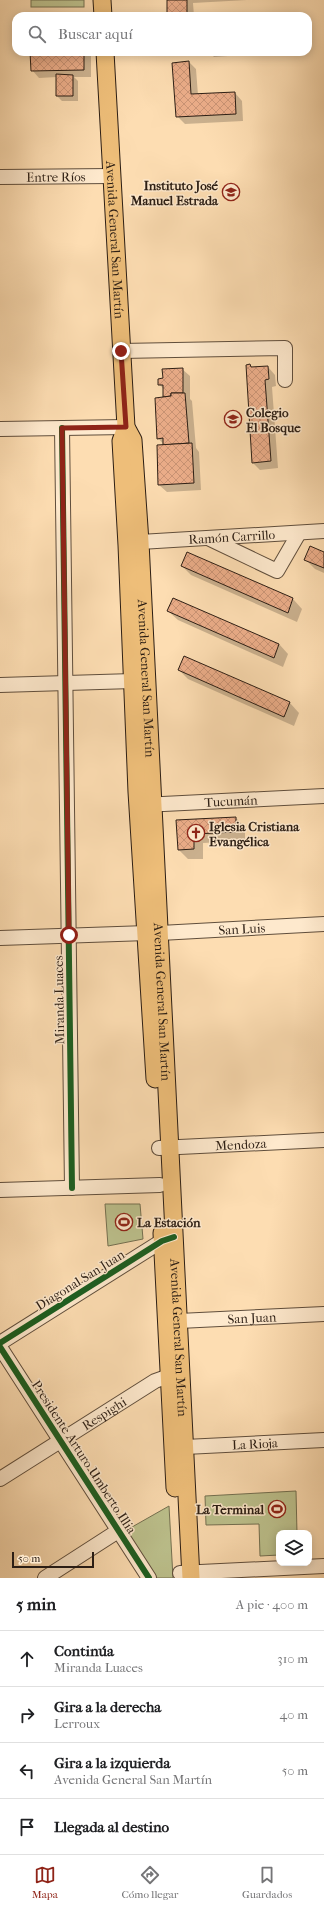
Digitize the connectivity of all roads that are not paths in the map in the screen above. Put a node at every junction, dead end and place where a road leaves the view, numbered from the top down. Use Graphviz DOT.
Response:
graph roads {
  1 [pos="102,0"];
  2 [pos="103,12"];
  3 [pos="105,56"];
  4 [pos="111,176"];
  5 [pos="0,177"];
  6 [pos="121,351"];
  7 [pos="285,380"];
  8 [pos="126,427"];
  9 [pos="62,428"];
  10 [pos="0,430"];
  11 [pos="324,531"];
  12 [pos="299,533"];
  13 [pos="208,538"];
  14 [pos="140,542"];
  15 [pos="133,681"];
  16 [pos="66,684"];
  17 [pos="0,685"];
  18 [pos="324,796"];
  19 [pos="146,805"];
  20 [pos="324,924"];
  21 [pos="153,933"];
  22 [pos="69,935"];
  23 [pos="0,938"];
  24 [pos="324,1140"];
  25 [pos="164,1148"];
  26 [pos="160,1185"];
  27 [pos="72,1188"];
  28 [pos="0,1190"];
  29 [pos="168,1239"];
  30 [pos="324,1314"];
  31 [pos="179,1322"];
  32 [pos="0,1344"];
  33 [pos="0,1347"];
  34 [pos="169,1376"];
  35 [pos="61,1440"];
  36 [pos="324,1440"];
  37 [pos="185,1447"];
  38 [pos="0,1479"];
  39 [pos="118,1531"];
  40 [pos="324,1566"];
  41 [pos="186,1575"];
  42 [pos="44,1578"];
  43 [pos="149,1578"];
  1 -- 2 [label="main road"];
  3 -- 4 [label="main road, Avenida General San Martín"];
  4 -- 5 [label="street, Entre Ríos"];
  4 -- 6 [label="main road, Avenida General San Martín"];
  6 -- 7 [label="street"];
  6 -- 8 [label="main road, Avenida General San Martín"];
  8 -- 9 [label="street"];
  8 -- 14 [label="main road, Avenida General San Martín"];
  8 -- 15 [label="main road, Avenida General San Martín"];
  9 -- 10 [label="street"];
  9 -- 16 [label="street, Miranda Luaces"];
  11 -- 12 [label="street, Ramón Carrillo"];
  12 -- 13 [label="street, Ramón Carrillo"];
  12 -- 13 [label="street"];
  13 -- 14 [label="street, Ramón Carrillo"];
  14 -- 19 [label="main road, Avenida General San Martín"];
  15 -- 16 [label="street"];
  15 -- 19 [label="main road, Avenida General San Martín"];
  16 -- 17 [label="street"];
  16 -- 22 [label="street, Miranda Luaces"];
  18 -- 19 [label="street, Tucumán"];
  19 -- 21 [label="main road, Avenida General San Martín"];
  20 -- 21 [label="street, San Luis"];
  21 -- 22 [label="street, San Luis"];
  21 -- 25 [label="main road, Avenida General San Martín"];
  22 -- 23 [label="street, San Luis"];
  22 -- 27 [label="street, Miranda Luaces"];
  24 -- 25 [label="street, Mendoza"];
  25 -- 26 [label="main road, Avenida General San Martín"];
  25 -- 29 [label="main road, Avenida General San Martín"];
  26 -- 27 [label="street"];
  26 -- 29 [label="main road, Avenida General San Martín"];
  27 -- 28 [label="street"];
  29 -- 31 [label="main road, Avenida General San Martín"];
  29 -- 32 [label="street, Diagonal San Juan"];
  29 -- 34 [label="main road, Avenida General San Martín"];
  30 -- 31 [label="street, San Juan"];
  31 -- 37 [label="main road, Avenida General San Martín"];
  33 -- 35 [label="street, Presidente Arturo Umberto Illia"];
  34 -- 35 [label="street, Respighi"];
  34 -- 41 [label="main road, Avenida General San Martín"];
  35 -- 38 [label="street, Respighi"];
  35 -- 39 [label="street, Presidente Arturo Umberto Illia"];
  36 -- 37 [label="street, La Rioja"];
  37 -- 41 [label="main road, Avenida General San Martín"];
  39 -- 42 [label="street"];
  39 -- 43 [label="street, Presidente Arturo Umberto Illia"];
  40 -- 41 [label="street"];
}
